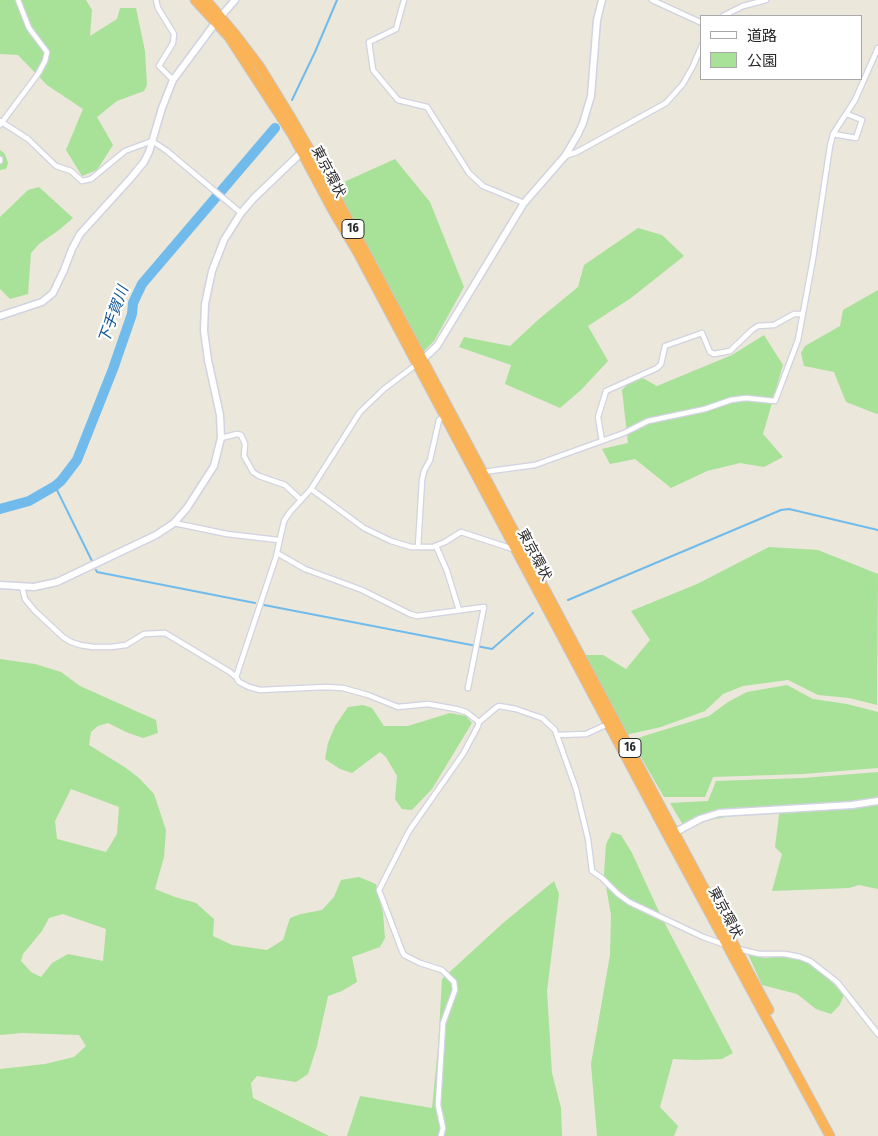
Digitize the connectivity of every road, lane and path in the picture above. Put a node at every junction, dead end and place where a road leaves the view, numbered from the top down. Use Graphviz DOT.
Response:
graph roads {
  1 [pos="18,0"];
  2 [pos="156,0"];
  3 [pos="196,0"];
  4 [pos="206,0"];
  5 [pos="235,0"];
  6 [pos="404,0"];
  7 [pos="602,0"];
  8 [pos="652,0"];
  9 [pos="766,0"];
  10 [pos="725,15"];
  11 [pos="218,20"];
  12 [pos="700,22"];
  13 [pos="878,48"];
  14 [pos="700,50"];
  15 [pos="173,80"];
  16 [pos="847,114"];
  17 [pos="1,123"];
  18 [pos="833,134"];
  19 [pos="152,141"];
  20 [pos="305,150"];
  21 [pos="565,156"];
  22 [pos="524,202"];
  23 [pos="241,213"];
  24 [pos="804,314"];
  25 [pos="0,316"];
  26 [pos="420,362"];
  27 [pos="444,416"];
  28 [pos="221,438"];
  29 [pos="602,441"];
  30 [pos="479,474"];
  31 [pos="311,489"];
  32 [pos="301,500"];
  33 [pos="174,523"];
  34 [pos="278,540"];
  35 [pos="436,546"];
  36 [pos="418,548"];
  37 [pos="516,550"];
  38 [pos="277,553"];
  39 [pos="0,585"];
  40 [pos="22,587"];
  41 [pos="459,610"];
  42 [pos="236,676"];
  43 [pos="468,688"];
  44 [pos="479,722"];
  45 [pos="608,724"];
  46 [pos="558,736"];
  47 [pos="878,800"];
  48 [pos="671,834"];
  49 [pos="727,946"];
  50 [pos="737,949"];
  51 [pos="878,1034"];
  52 [pos="441,1136"];
  53 [pos="830,1136"];
  54 [pos="837,1136"];
  1 -- 17 [label="street"];
  2 -- 15 [label="street"];
  3 -- 11 [label="highway, 東京環状 / 16"];
  4 -- 11 [label="highway, 東京環状 / 16"];
  5 -- 11 [label="street"];
  6 -- 22 [label="street"];
  7 -- 21 [label="street"];
  8 -- 12 [label="street"];
  9 -- 10 [label="street"];
  11 -- 15 [label="street"];
  11 -- 20 [label="highway, 東京環状 / 16"];
  13 -- 16 [label="street"];
  14 -- 21 [label="street"];
  15 -- 19 [label="street"];
  16 -- 18 [label="street"];
  16 -- 18 [label="street"];
  17 -- 19 [label="street"];
  18 -- 24 [label="street"];
  19 -- 23 [label="street"];
  19 -- 25 [label="street"];
  20 -- 23 [label="street"];
  20 -- 26 [label="highway, 東京環状 / 16"];
  21 -- 22 [label="street"];
  22 -- 26 [label="street"];
  23 -- 28 [label="street"];
  24 -- 29 [label="street"];
  24 -- 29 [label="street"];
  26 -- 27 [label="highway, 東京環状 / 16"];
  26 -- 30 [label="highway, 東京環状 / 16"];
  26 -- 31 [label="street"];
  27 -- 30 [label="highway, 東京環状 / 16"];
  27 -- 36 [label="street"];
  28 -- 32 [label="street"];
  28 -- 33 [label="street"];
  29 -- 30 [label="street"];
  30 -- 37 [label="highway, 東京環状 / 16"];
  30 -- 48 [label="highway, 東京環状 / 16"];
  31 -- 32 [label="street"];
  31 -- 36 [label="street"];
  32 -- 34 [label="street"];
  33 -- 34 [label="street"];
  33 -- 40 [label="street"];
  34 -- 38 [label="street"];
  35 -- 36 [label="street"];
  35 -- 37 [label="street"];
  35 -- 41 [label="street"];
  37 -- 45 [label="highway, 東京環状 / 16"];
  38 -- 41 [label="street"];
  38 -- 42 [label="street"];
  39 -- 40 [label="street"];
  40 -- 42 [label="street"];
  41 -- 43 [label="street"];
  42 -- 44 [label="street"];
  44 -- 46 [label="street"];
  44 -- 52 [label="street"];
  45 -- 46 [label="street"];
  45 -- 48 [label="highway, 東京環状 / 16"];
  46 -- 49 [label="street"];
  47 -- 48 [label="street"];
  48 -- 49 [label="highway, 東京環状 / 16"];
  48 -- 50 [label="highway, 東京環状 / 16"];
  49 -- 50 [label="highway"];
  49 -- 53 [label="highway, 東京環状 / 16"];
  50 -- 51 [label="street"];
  50 -- 54 [label="highway, 東京環状 / 16"];
}
